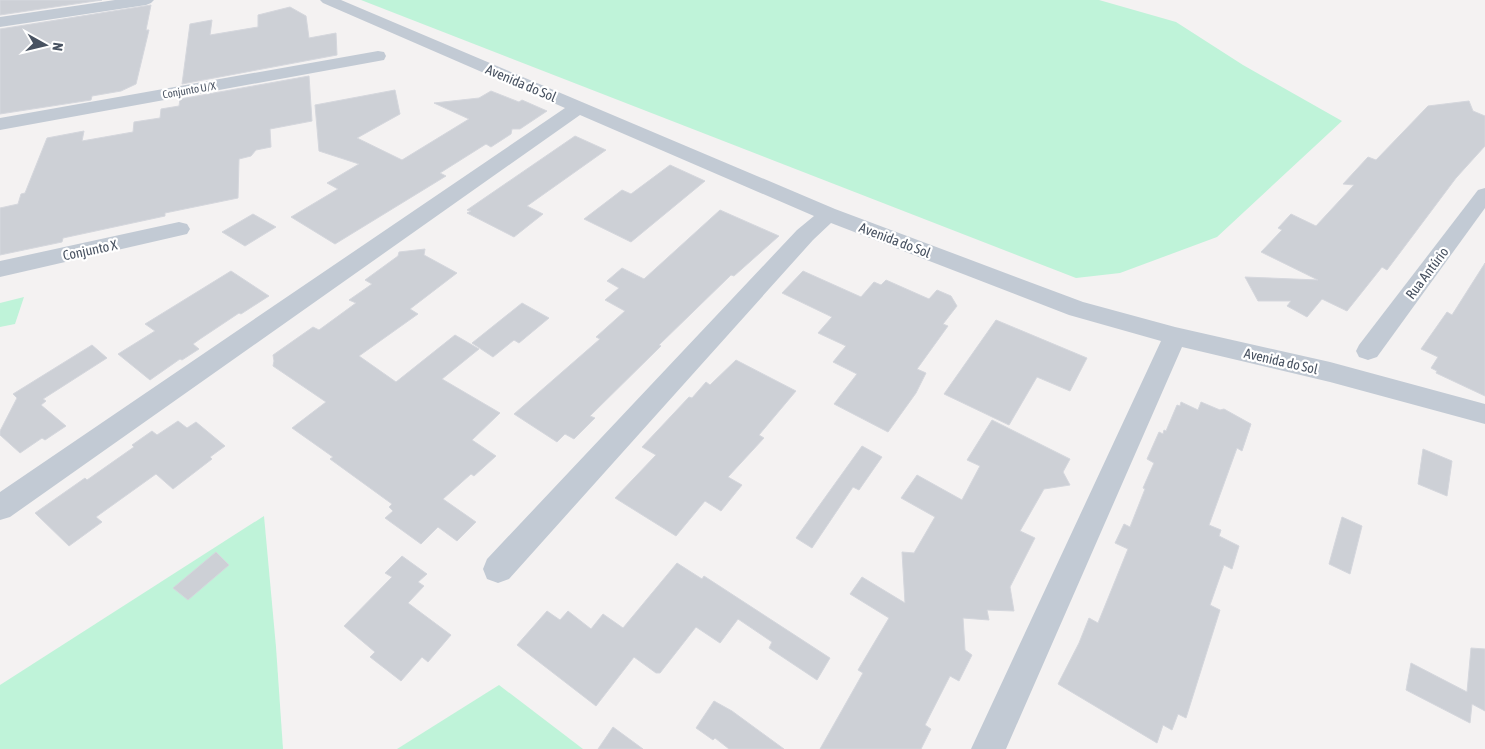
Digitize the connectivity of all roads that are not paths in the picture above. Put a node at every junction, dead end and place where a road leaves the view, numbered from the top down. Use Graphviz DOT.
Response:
graph roads {
  1 [pos="146,0"];
  2 [pos="328,0"];
  3 [pos="0,22"];
  4 [pos="378,56"];
  5 [pos="578,108"];
  6 [pos="0,124"];
  7 [pos="1485,194"];
  8 [pos="828,214"];
  9 [pos="179,229"];
  10 [pos="0,269"];
  11 [pos="1175,336"];
  12 [pos="1368,351"];
  13 [pos="1485,414"];
  14 [pos="0,508"];
  15 [pos="498,569"];
  16 [pos="988,749"];
  1 -- 3 [label="street"];
  2 -- 5 [label="street, Avenida do Sol"];
  4 -- 6 [label="street, Conjunto U/X"];
  5 -- 8 [label="street, Avenida do Sol"];
  5 -- 14 [label="street"];
  7 -- 12 [label="street, Rua Antúrio"];
  8 -- 11 [label="street, Avenida do Sol"];
  8 -- 15 [label="street"];
  9 -- 10 [label="street, Conjunto X"];
  11 -- 13 [label="street, Avenida do Sol"];
  11 -- 16 [label="street"];
}
